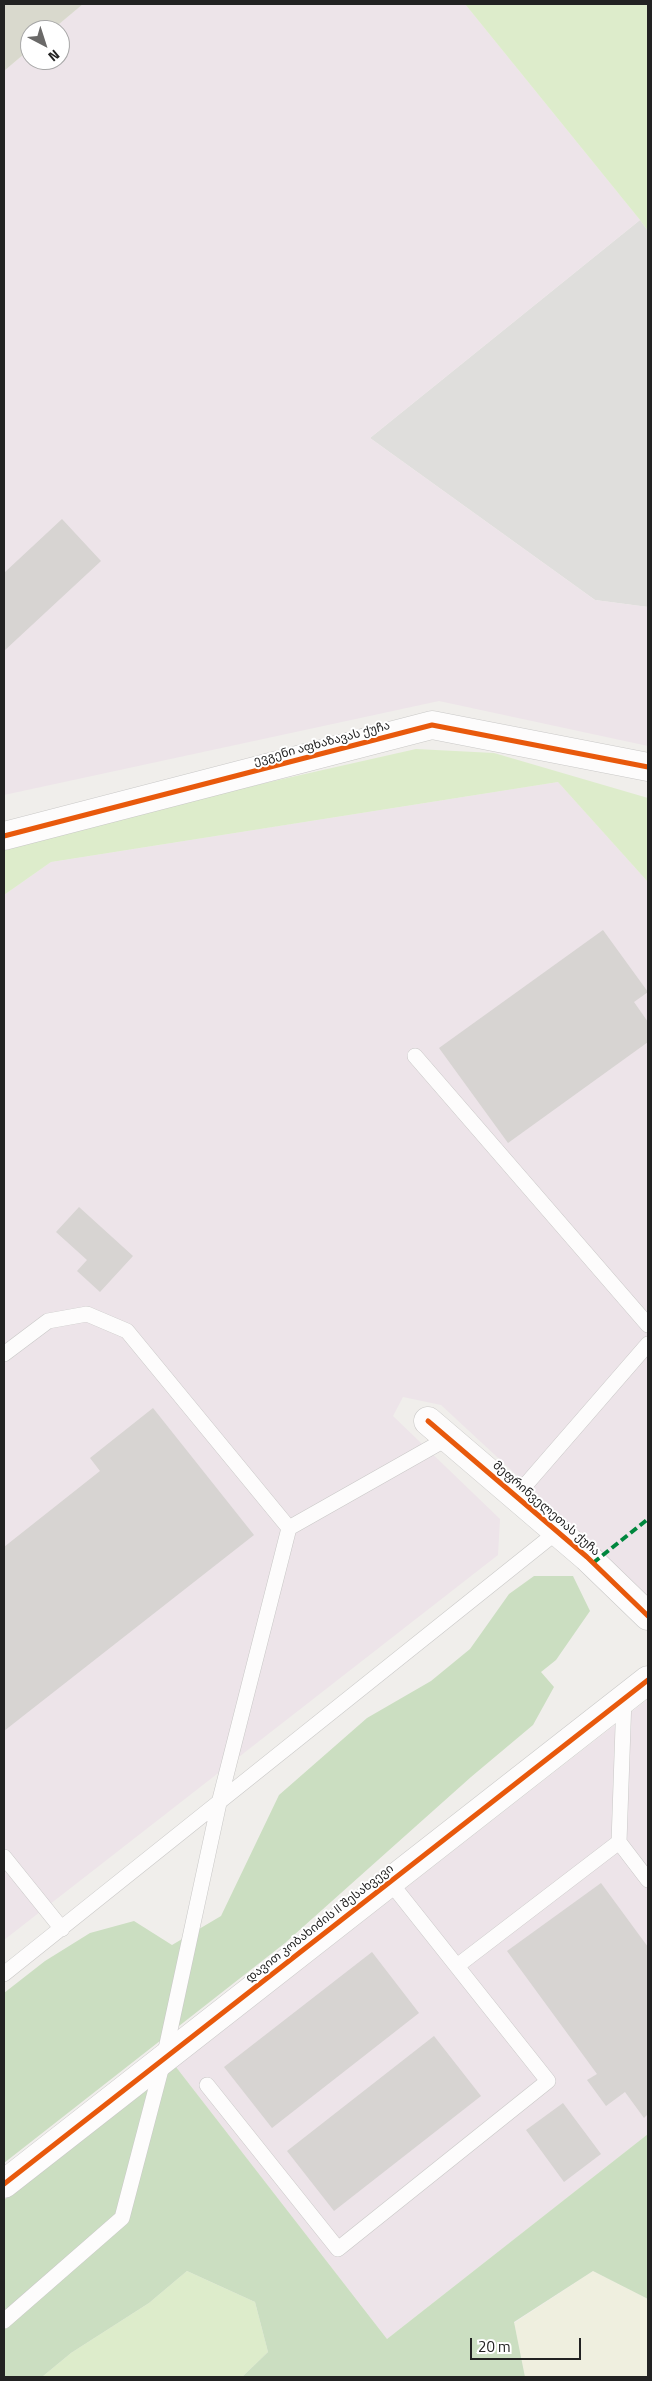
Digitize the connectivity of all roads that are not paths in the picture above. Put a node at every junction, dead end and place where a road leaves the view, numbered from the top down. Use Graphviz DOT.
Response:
graph roads {
  1 [pos="648,767"];
  2 [pos="4,836"];
  3 [pos="415,1056"];
  4 [pos="648,1325"];
  5 [pos="648,1344"];
  6 [pos="4,1354"];
  7 [pos="438,1430"];
  8 [pos="516,1496"];
  9 [pos="290,1528"];
  10 [pos="558,1532"];
  11 [pos="648,1616"];
  12 [pos="648,1680"];
  13 [pos="624,1698"];
  14 [pos="219,1803"];
  15 [pos="619,1842"];
  16 [pos="4,1857"];
  17 [pos="648,1880"];
  18 [pos="390,1882"];
  19 [pos="62,1929"];
  20 [pos="457,1966"];
  21 [pos="4,1974"];
  22 [pos="164,2058"];
  23 [pos="207,2085"];
  24 [pos="4,2184"];
  25 [pos="4,2321"];
  1 -- 2 [label="street, ევგენი აფხაზავას ქუჩა"];
  3 -- 4 [label="lane"];
  5 -- 8 [label="lane"];
  6 -- 9 [label="lane"];
  7 -- 8 [label="street, მეფრინველეთას ქუჩა"];
  7 -- 9 [label="lane"];
  8 -- 10 [label="street, მეფრინველეთას ქუჩა"];
  9 -- 14 [label="lane"];
  10 -- 11 [label="street, მეფრინველეთას ქუჩა"];
  10 -- 14 [label="lane"];
  12 -- 13 [label="street, დავით კობახიძის II შესახვევი"];
  13 -- 15 [label="lane"];
  13 -- 18 [label="street, დავით კობახიძის II შესახვევი"];
  14 -- 19 [label="lane"];
  14 -- 22 [label="lane"];
  15 -- 17 [label="lane"];
  15 -- 20 [label="lane"];
  16 -- 19 [label="lane"];
  18 -- 20 [label="lane"];
  18 -- 22 [label="street, დავით კობახიძის II შესახვევი"];
  19 -- 21 [label="lane"];
  20 -- 23 [label="lane"];
  22 -- 24 [label="street, დავით კობახიძის II შესახვევი"];
  22 -- 25 [label="lane"];
}
